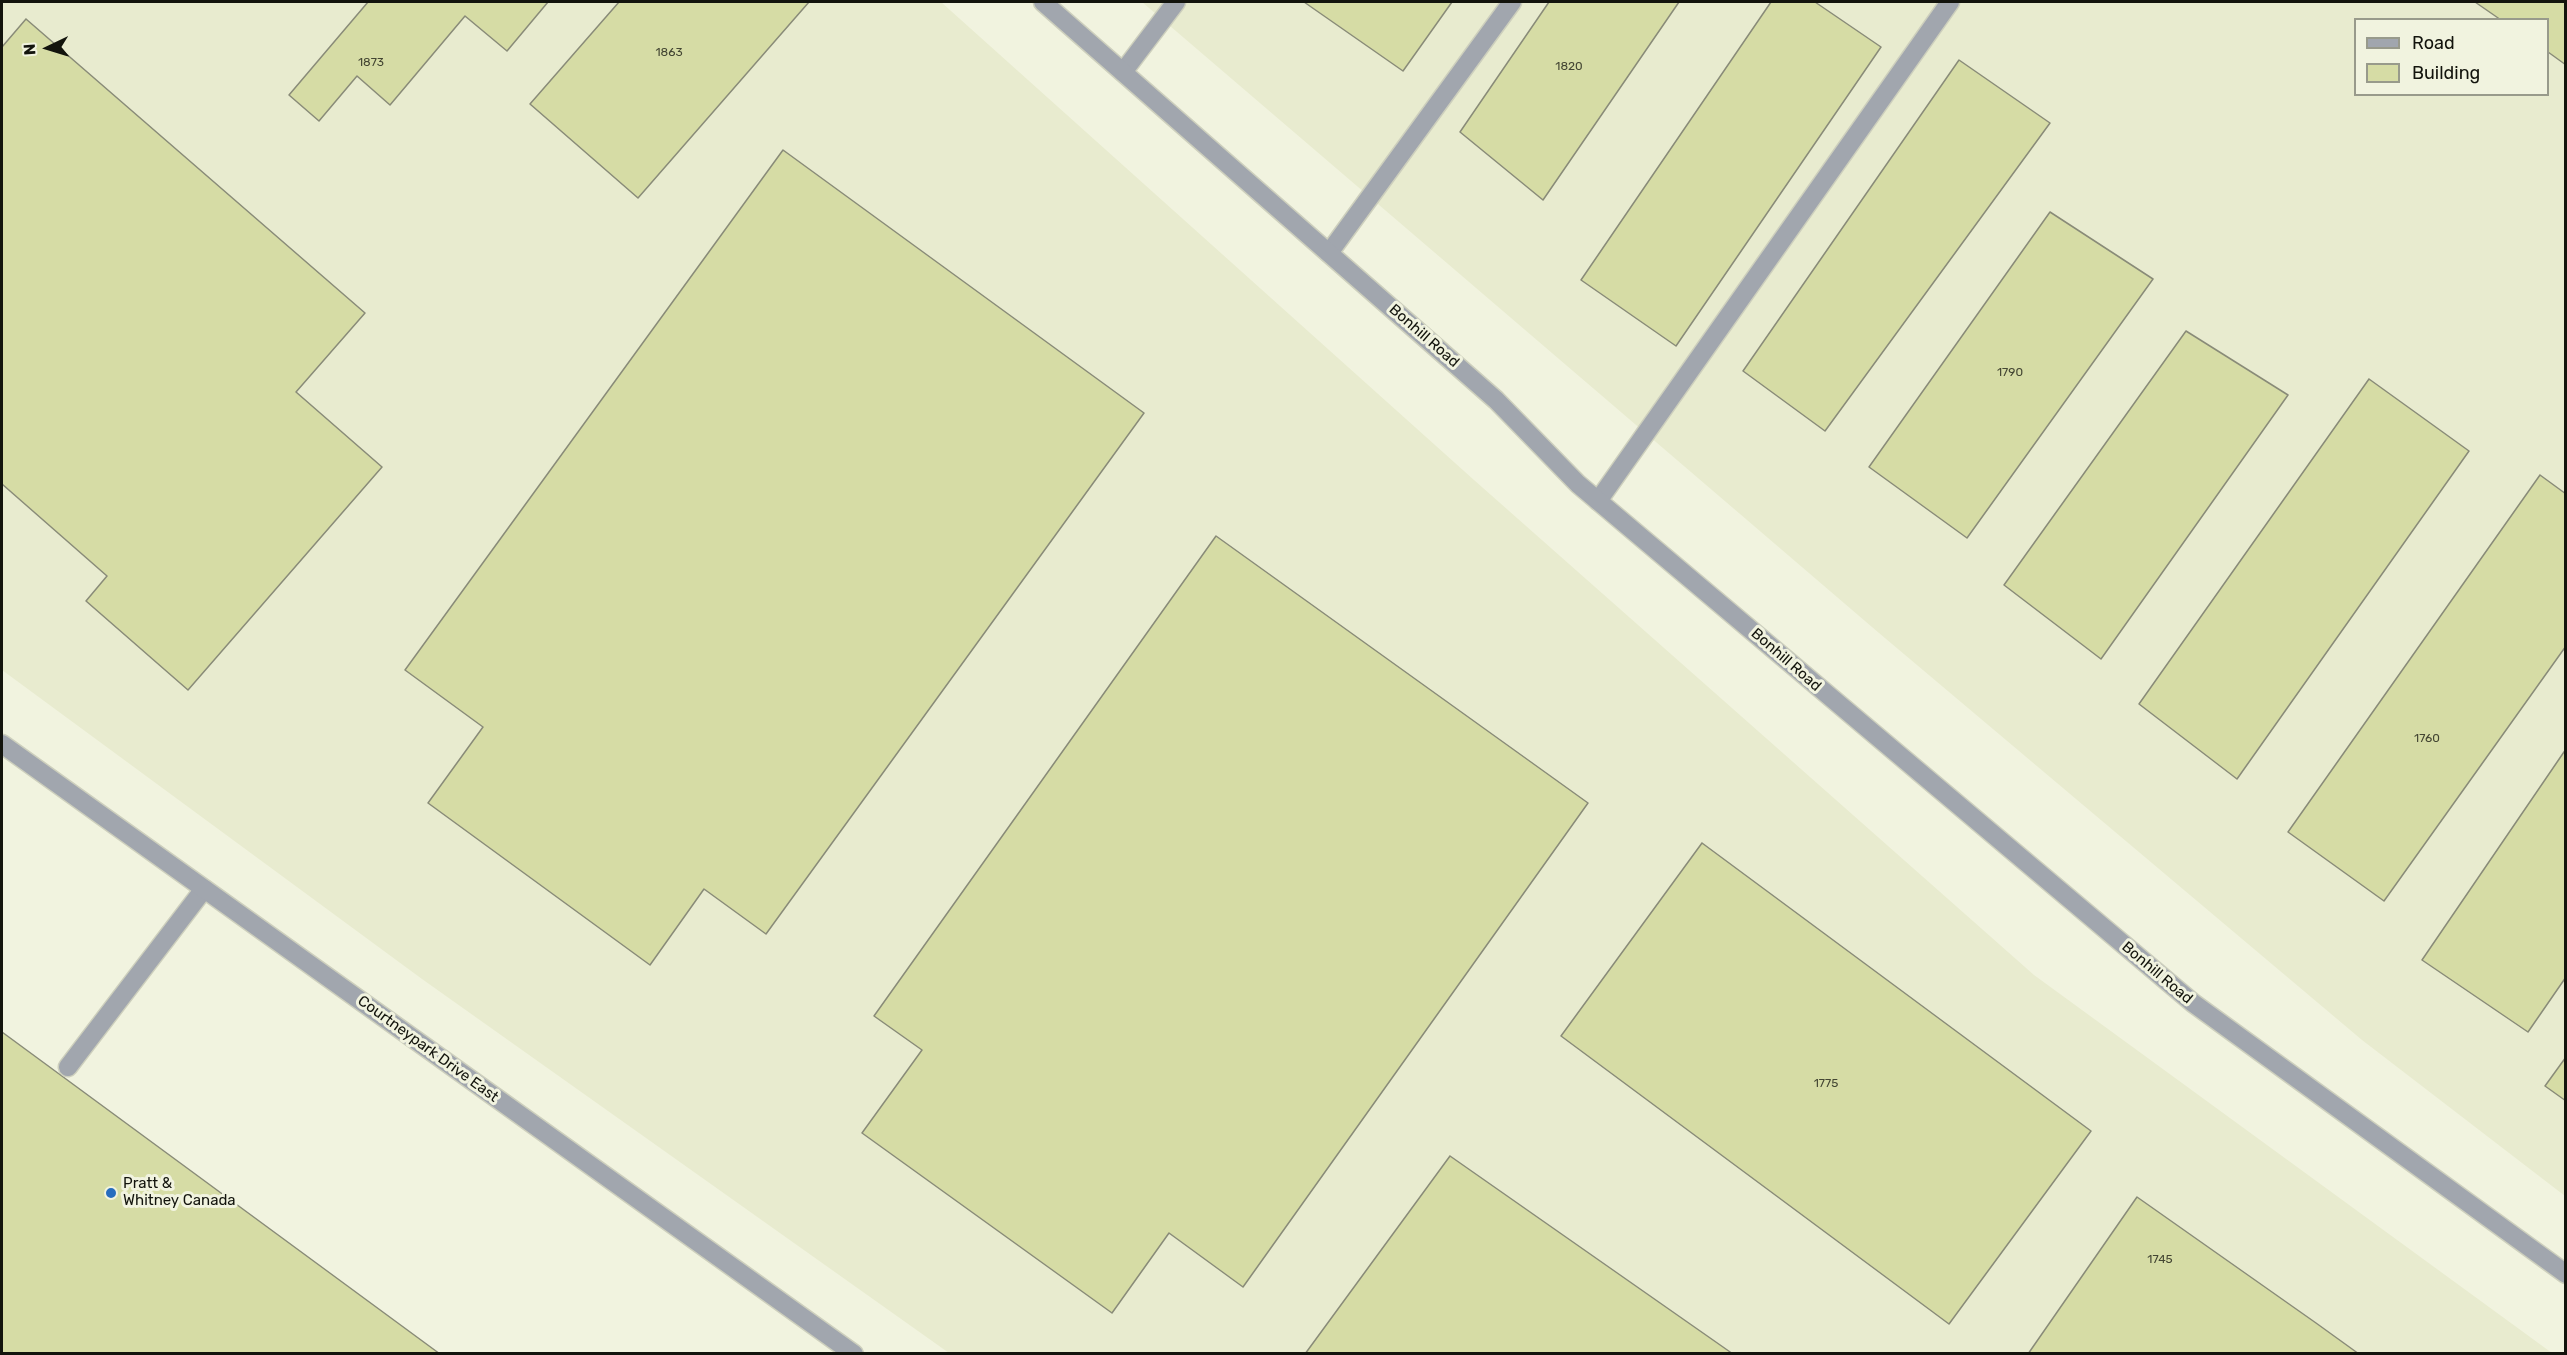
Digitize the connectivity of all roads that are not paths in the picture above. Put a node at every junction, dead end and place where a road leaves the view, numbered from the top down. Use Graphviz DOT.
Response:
graph roads {
  1 [pos="1043,2"];
  2 [pos="1176,2"];
  3 [pos="1512,2"];
  4 [pos="1950,2"];
  5 [pos="1123,72"];
  6 [pos="1329,253"];
  7 [pos="1598,501"];
  8 [pos="2,744"];
  9 [pos="204,889"];
  10 [pos="68,1067"];
  11 [pos="2565,1274"];
  12 [pos="854,1353"];
  1 -- 5 [label="street, Bonhill Road"];
  2 -- 5 [label="street"];
  3 -- 6 [label="street"];
  4 -- 7 [label="street"];
  5 -- 6 [label="street, Bonhill Road"];
  6 -- 7 [label="street, Bonhill Road"];
  7 -- 11 [label="street, Bonhill Road"];
  8 -- 9 [label="street, Courtneypark Drive East"];
  9 -- 10 [label="street"];
  9 -- 12 [label="street, Courtneypark Drive East"];
}
